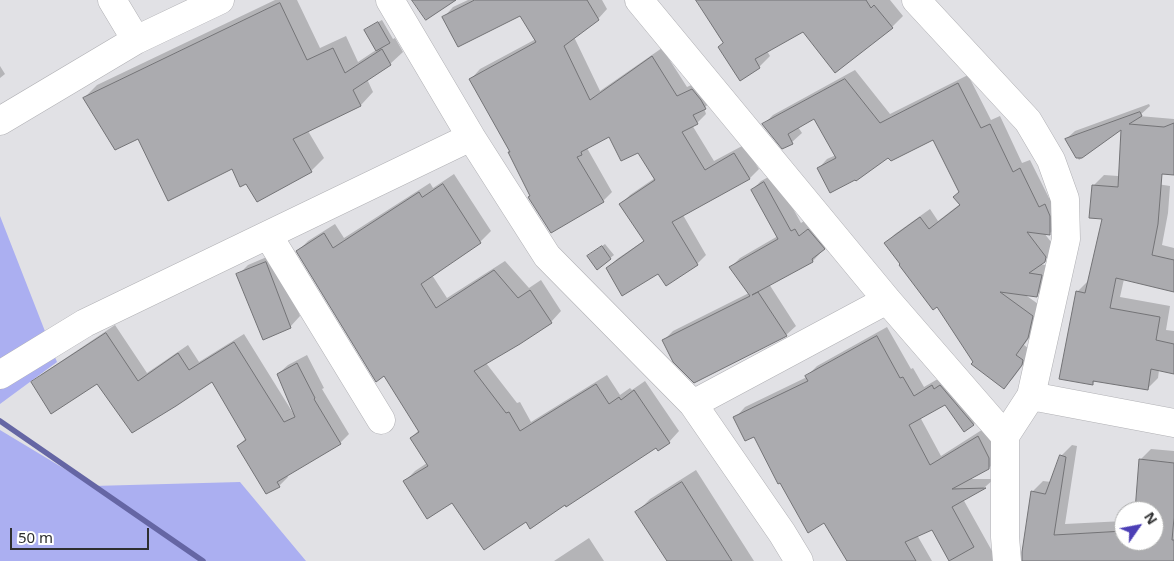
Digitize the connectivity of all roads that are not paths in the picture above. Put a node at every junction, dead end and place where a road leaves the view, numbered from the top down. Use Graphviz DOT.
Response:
graph roads {
  1 [pos="112,0"];
  2 [pos="220,0"];
  3 [pos="390,0"];
  4 [pos="639,0"];
  5 [pos="916,0"];
  6 [pos="136,40"];
  7 [pos="0,121"];
  8 [pos="471,137"];
  9 [pos="268,235"];
  10 [pos="887,300"];
  11 [pos="0,375"];
  12 [pos="1031,396"];
  13 [pos="693,404"];
  14 [pos="381,420"];
  15 [pos="1174,423"];
  16 [pos="1005,436"];
  17 [pos="799,561"];
  18 [pos="1007,561"];
  1 -- 6 [label="street"];
  2 -- 6 [label="street"];
  3 -- 8 [label="street"];
  4 -- 10 [label="street"];
  5 -- 12 [label="street"];
  6 -- 7 [label="street"];
  8 -- 9 [label="street"];
  8 -- 13 [label="street"];
  9 -- 11 [label="street"];
  9 -- 14 [label="street"];
  10 -- 13 [label="street"];
  10 -- 16 [label="street"];
  12 -- 15 [label="street"];
  12 -- 16 [label="street"];
  13 -- 17 [label="street"];
  16 -- 18 [label="street"];
}
